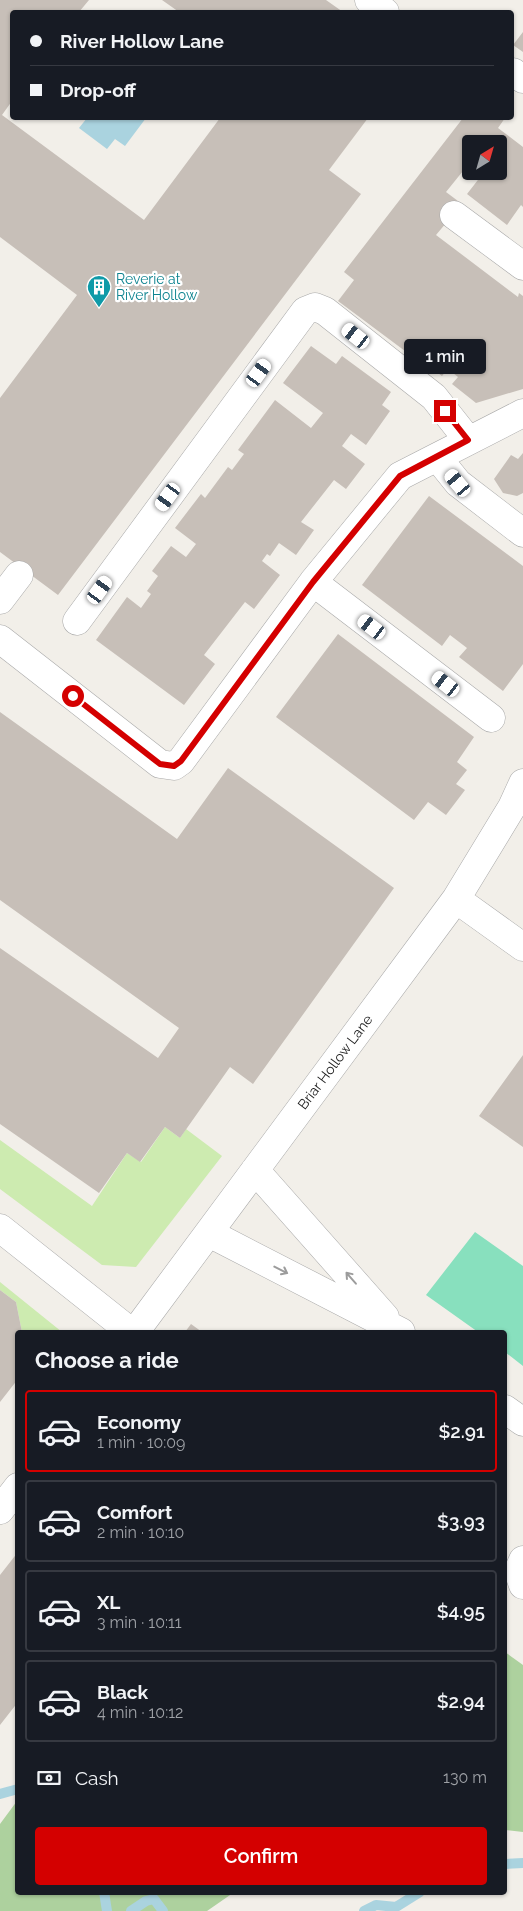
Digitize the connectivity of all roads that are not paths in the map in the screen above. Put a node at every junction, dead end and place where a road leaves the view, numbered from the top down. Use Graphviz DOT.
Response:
graph roads {
  1 [pos="369,0"];
  2 [pos="382,10"];
  3 [pos="454,215"];
  4 [pos="523,266"];
  5 [pos="523,413"];
  6 [pos="468,440"];
  7 [pos="437,457"];
  8 [pos="523,533"];
  9 [pos="19,575"];
  10 [pos="313,582"];
  11 [pos="0,600"];
  12 [pos="77,621"];
  13 [pos="0,639"];
  14 [pos="491,718"];
  15 [pos="523,783"];
  16 [pos="456,899"];
  17 [pos="523,947"];
  18 [pos="256,1170"];
  19 [pos="0,1228"];
  20 [pos="209,1234"];
  21 [pos="128,1330"];
  22 [pos="137,1330"];
  23 [pos="398,1330"];
  24 [pos="507,1410"];
  25 [pos="523,1422"];
  26 [pos="15,1491"];
  27 [pos="0,1510"];
  28 [pos="523,1560"];
  29 [pos="523,1585"];
  1 -- 2 [label="street"];
  3 -- 4 [label="street"];
  5 -- 6 [label="street"];
  6 -- 7 [label="street"];
  6 -- 12 [label="street"];
  7 -- 8 [label="street"];
  7 -- 10 [label="street"];
  9 -- 11 [label="street"];
  10 -- 13 [label="street"];
  10 -- 14 [label="street"];
  15 -- 16 [label="street, Briar Hollow Lane"];
  16 -- 17 [label="street"];
  16 -- 18 [label="street, Briar Hollow Lane"];
  18 -- 20 [label="street, Briar Hollow Lane"];
  23 -- 18 [label="street, one-way"];
  19 -- 21 [label="street"];
  20 -- 22 [label="street, Briar Hollow Lane"];
  20 -- 23 [label="street, one-way"];
  24 -- 25 [label="street"];
  26 -- 27 [label="street"];
  28 -- 29 [label="street"];
}
